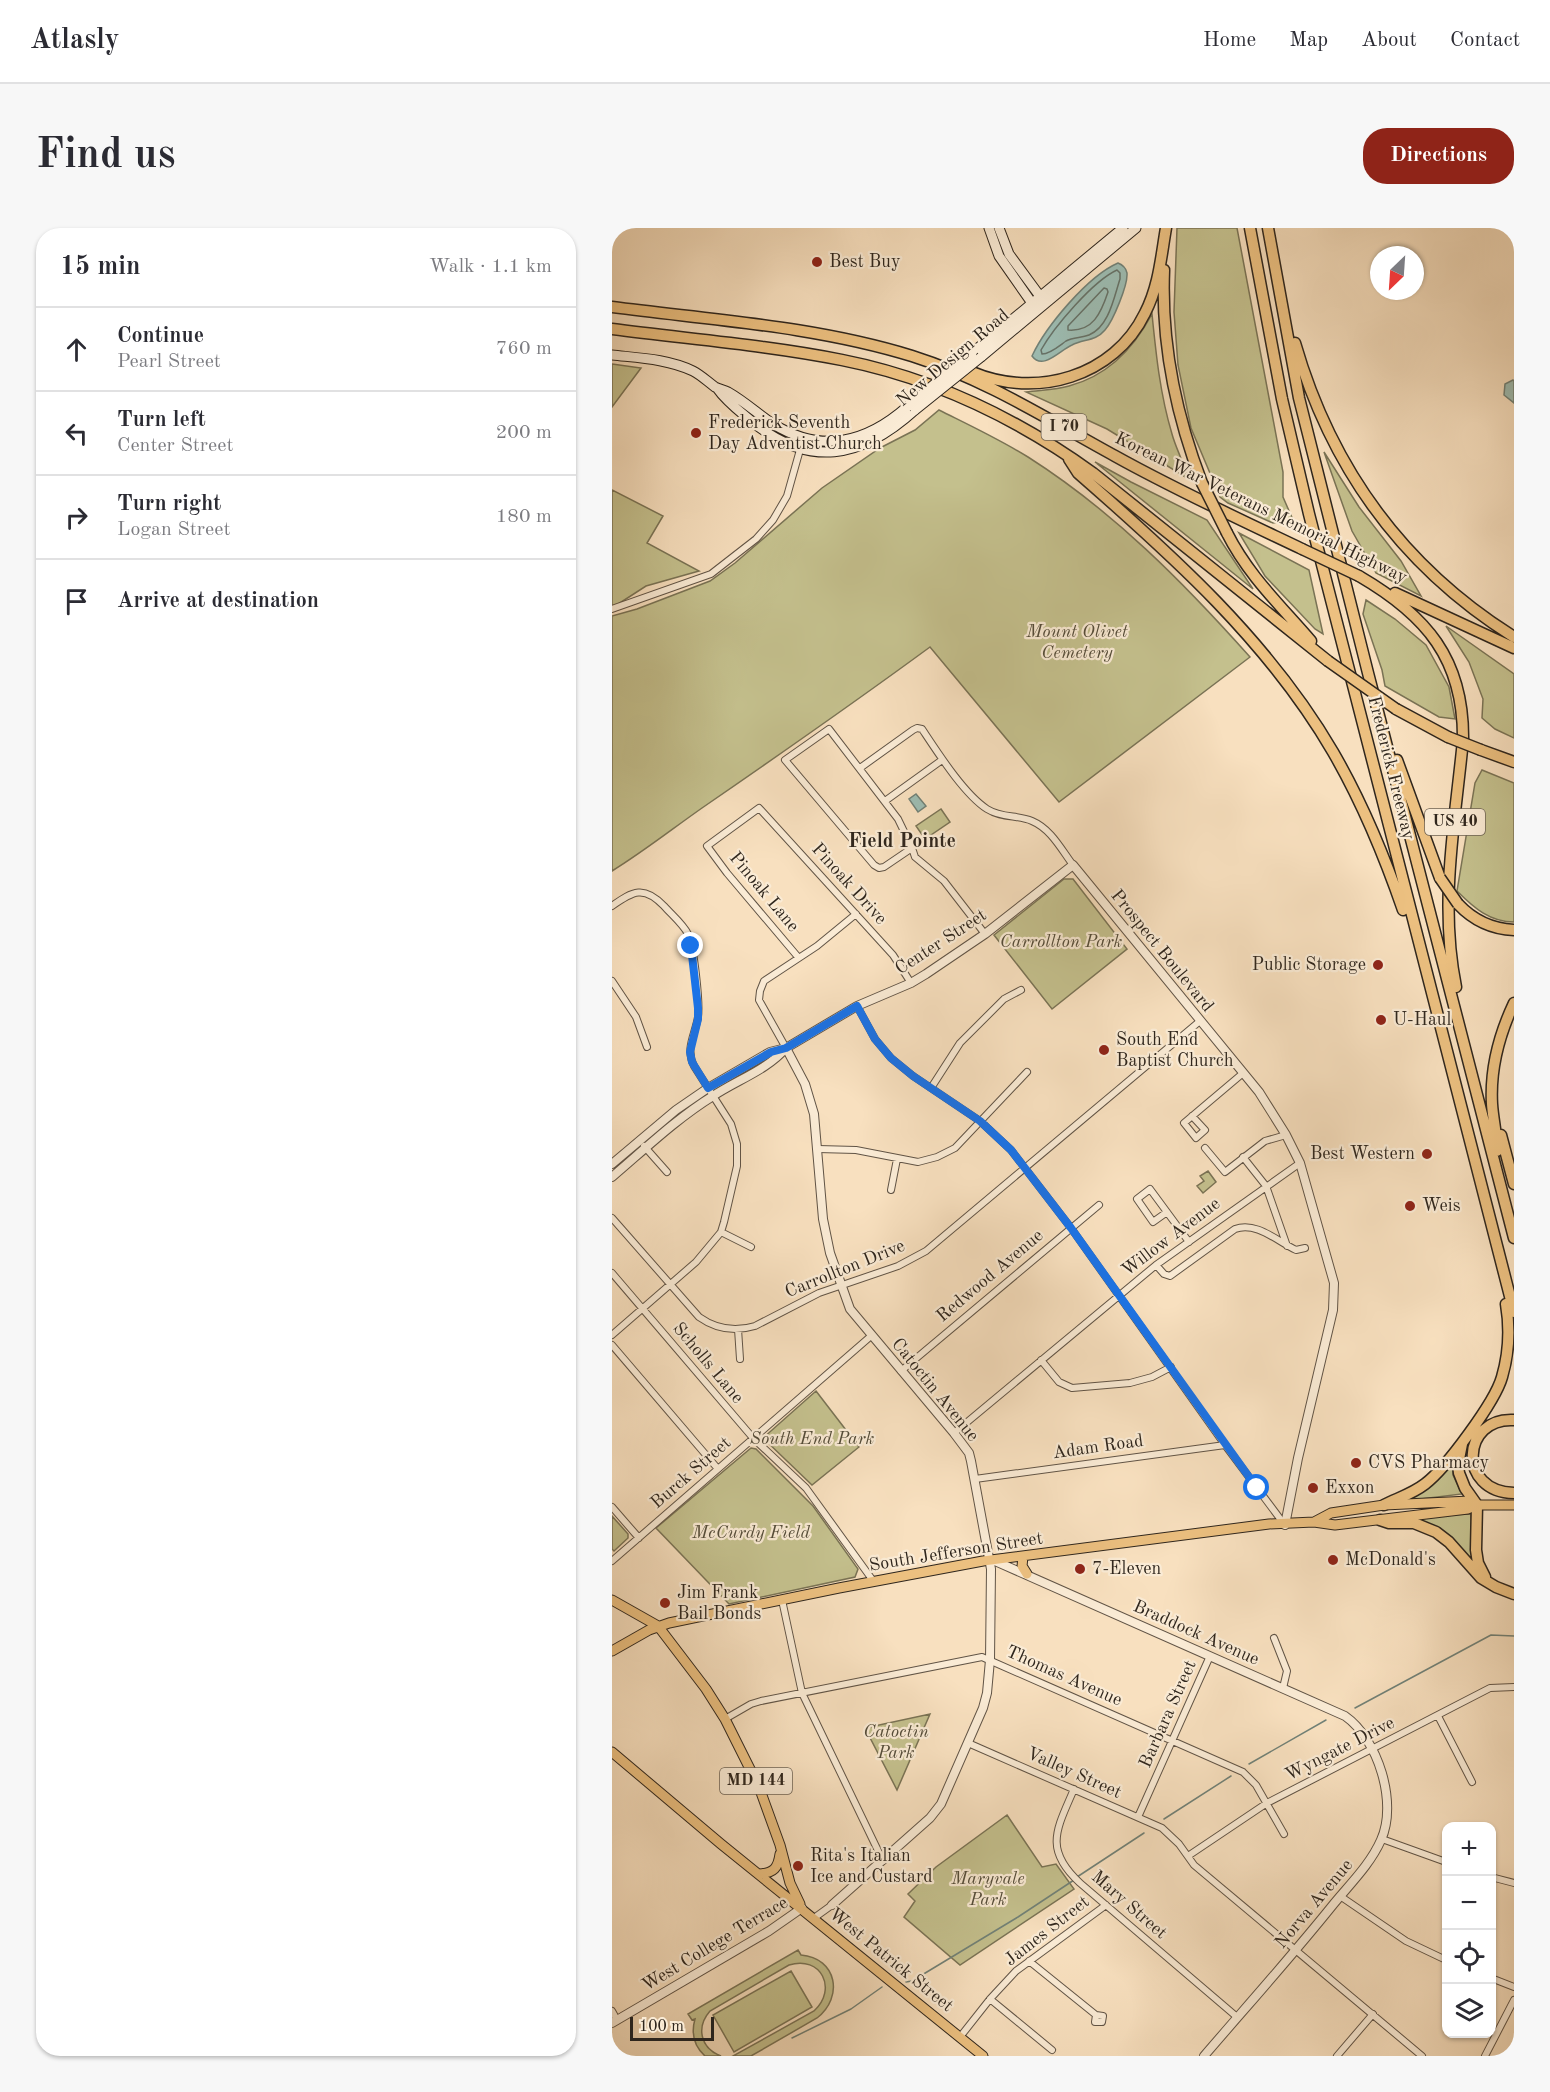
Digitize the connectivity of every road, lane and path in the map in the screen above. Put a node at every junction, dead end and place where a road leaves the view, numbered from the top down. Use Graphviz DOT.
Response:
graph roads {
  1 [pos="989,228"];
  2 [pos="999,228"];
  3 [pos="1123,228"];
  4 [pos="1136,228"];
  5 [pos="1166,228"];
  6 [pos="1250,228"];
  7 [pos="1268,228"];
  8 [pos="1276,277"];
  9 [pos="1039,303"];
  10 [pos="612,307"];
  11 [pos="612,329"];
  12 [pos="815,333"];
  13 [pos="612,355"];
  14 [pos="716,387"];
  15 [pos="911,409"];
  16 [pos="803,439"];
  17 [pos="800,449"];
  18 [pos="1063,452"];
  19 [pos="1359,576"];
  20 [pos="612,609"];
  21 [pos="1514,637"];
  22 [pos="1514,648"];
  23 [pos="1328,661"];
  24 [pos="1368,673"];
  25 [pos="942,760"];
  26 [pos="1512,762"];
  27 [pos="860,768"];
  28 [pos="885,801"];
  29 [pos="707,846"];
  30 [pos="912,848"];
  31 [pos="1073,865"];
  32 [pos="612,906"];
  33 [pos="856,914"];
  34 [pos="1514,930"];
  35 [pos="985,934"];
  36 [pos="798,957"];
  37 [pos="1425,972"];
  38 [pos="612,981"];
  39 [pos="911,983"];
  40 [pos="1021,990"];
  41 [pos="1514,1003"];
  42 [pos="857,1006"];
  43 [pos="1200,1021"];
  44 [pos="1506,1021"];
  45 [pos="647,1047"];
  46 [pos="786,1048"];
  47 [pos="1027,1072"];
  48 [pos="1242,1074"];
  49 [pos="708,1088"];
  50 [pos="931,1088"];
  51 [pos="713,1096"];
  52 [pos="1481,1107"];
  53 [pos="1192,1116"];
  54 [pos="980,1121"];
  55 [pos="1287,1135"];
  56 [pos="639,1141"];
  57 [pos="646,1148"];
  58 [pos="1204,1148"];
  59 [pos="818,1149"];
  60 [pos="1243,1157"];
  61 [pos="897,1159"];
  62 [pos="1300,1163"];
  63 [pos="612,1164"];
  64 [pos="1496,1166"];
  65 [pos="1026,1168"];
  66 [pos="667,1172"];
  67 [pos="612,1177"];
  68 [pos="1514,1184"];
  69 [pos="1266,1186"];
  70 [pos="891,1190"];
  71 [pos="1099,1205"];
  72 [pos="1167,1212"];
  73 [pos="612,1218"];
  74 [pos="1071,1228"];
  75 [pos="721,1232"];
  76 [pos="1514,1238"];
  77 [pos="1189,1242"];
  78 [pos="1287,1246"];
  79 [pos="752,1247"];
  80 [pos="1305,1248"];
  81 [pos="1500,1262"];
  82 [pos="1156,1265"];
  83 [pos="612,1273"];
  84 [pos="670,1285"];
  85 [pos="841,1287"];
  86 [pos="1120,1294"];
  87 [pos="643,1308"];
  88 [pos="1514,1312"];
  89 [pos="738,1329"];
  90 [pos="612,1335"];
  91 [pos="871,1336"];
  92 [pos="612,1345"];
  93 [pos="740,1359"];
  94 [pos="1041,1360"];
  95 [pos="1171,1367"];
  96 [pos="901,1371"];
  97 [pos="1514,1420"];
  98 [pos="954,1433"];
  99 [pos="753,1438"];
  100 [pos="1463,1441"];
  101 [pos="1225,1445"];
  102 [pos="718,1468"];
  103 [pos="975,1479"];
  104 [pos="1514,1493"];
  105 [pos="1384,1505"];
  106 [pos="1477,1505"];
  107 [pos="1514,1505"];
  108 [pos="612,1507"];
  109 [pos="1380,1520"];
  110 [pos="1314,1522"];
  111 [pos="1285,1525"];
  112 [pos="639,1538"];
  113 [pos="1023,1557"];
  114 [pos="612,1561"];
  115 [pos="992,1561"];
  116 [pos="1027,1574"];
  117 [pos="873,1582"];
  118 [pos="1488,1582"];
  119 [pos="1514,1594"];
  120 [pos="612,1600"];
  121 [pos="782,1600"];
  122 [pos="658,1626"];
  123 [pos="1274,1638"];
  124 [pos="612,1651"];
  125 [pos="1210,1656"];
  126 [pos="990,1660"];
  127 [pos="1514,1687"];
  128 [pos="1283,1688"];
  129 [pos="802,1693"];
  130 [pos="1438,1716"];
  131 [pos="725,1719"];
  132 [pos="1172,1741"];
  133 [pos="968,1743"];
  134 [pos="1371,1749"];
  135 [pos="612,1752"];
  136 [pos="1472,1782"];
  137 [pos="1074,1789"];
  138 [pos="1267,1803"];
  139 [pos="1138,1817"];
  140 [pos="1284,1834"];
  141 [pos="1382,1839"];
  142 [pos="781,1849"];
  143 [pos="1188,1856"];
  144 [pos="883,1861"];
  145 [pos="1442,1861"];
  146 [pos="759,1874"];
  147 [pos="1496,1878"];
  148 [pos="1514,1883"];
  149 [pos="1340,1896"];
  150 [pos="832,1905"];
  151 [pos="1106,1905"];
  152 [pos="802,1908"];
  153 [pos="814,1918"];
  154 [pos="1296,1951"];
  155 [pos="1442,1958"];
  156 [pos="1029,1961"];
  157 [pos="1496,1980"];
  158 [pos="1514,1988"];
  159 [pos="990,1999"];
  160 [pos="1514,2000"];
  161 [pos="612,2011"];
  162 [pos="1373,2014"];
  163 [pos="1096,2015"];
  164 [pos="1237,2017"];
  165 [pos="615,2021"];
  166 [pos="960,2037"];
  167 [pos="1052,2050"];
  168 [pos="983,2056"];
  169 [pos="1204,2056"];
  170 [pos="1337,2056"];
  171 [pos="1422,2056"];
  172 [pos="1485,2056"];
  1 -- 9 [label="main road"];
  2 -- 9 [label="main road"];
  3 -- 9 [label="main road, New Design Road"];
  4 -- 9 [label="main road, New Design Road"];
  5 -- 12 [label="highway"];
  5 -- 23 [label="highway, bridge"];
  6 -- 37 [label="highway, Frederick Freeway"];
  7 -- 8 [label="highway"];
  8 -- 21 [label="highway"];
  8 -- 24 [label="highway, Frederick Freeway"];
  9 -- 15 [label="main road, New Design Road, bridge"];
  10 -- 12 [label="highway, Korean War Veterans Memorial Highway / I 70"];
  11 -- 18 [label="highway, I 70"];
  12 -- 19 [label="highway, Korean War Veterans Memorial Highway / I 70, bridge"];
  13 -- 14 [label="main road, New Design Road"];
  14 -- 16 [label="main road, New Design Road"];
  14 -- 17 [label="main road, New Design Road"];
  15 -- 16 [label="main road, New Design Road"];
  15 -- 17 [label="main road, New Design Road"];
  16 -- 17 [label="street"];
  17 -- 20 [label="street"];
  18 -- 23 [label="highway, I 70"];
  18 -- 37 [label="highway"];
  19 -- 22 [label="highway, Korean War Veterans Memorial Highway / I 70"];
  19 -- 52 [label="highway, US 40"];
  23 -- 26 [label="highway, I 70, bridge"];
  24 -- 34 [label="highway, bridge"];
  24 -- 52 [label="highway, Frederick Freeway"];
  25 -- 27 [label="street, Prospect Boulevard"];
  25 -- 28 [label="street"];
  25 -- 31 [label="street, Prospect Boulevard"];
  27 -- 28 [label="street"];
  27 -- 30 [label="street"];
  28 -- 30 [label="street"];
  29 -- 33 [label="street, Pinoak Drive"];
  29 -- 36 [label="street, Pinoak Lane"];
  30 -- 35 [label="street"];
  31 -- 35 [label="street, Center Street"];
  31 -- 43 [label="street, Prospect Boulevard"];
  32 -- 49 [label="street"];
  33 -- 36 [label="street"];
  33 -- 39 [label="street, Pinoak Drive"];
  35 -- 39 [label="street, Center Street"];
  36 -- 46 [label="street"];
  37 -- 81 [label="highway, Frederick Freeway"];
  38 -- 45 [label="street"];
  39 -- 42 [label="street, Center Street"];
  40 -- 50 [label="street"];
  41 -- 44 [label="highway"];
  42 -- 46 [label="street, Center Street"];
  42 -- 50 [label="street"];
  43 -- 48 [label="street, Prospect Boulevard"];
  43 -- 65 [label="street, Carrollton Drive"];
  44 -- 64 [label="highway"];
  44 -- 68 [label="highway"];
  46 -- 49 [label="street, Center Street"];
  46 -- 51 [label="street, Center Street"];
  46 -- 59 [label="street, Catoctin Avenue"];
  47 -- 54 [label="street"];
  48 -- 53 [label="street"];
  48 -- 55 [label="street, Prospect Boulevard"];
  49 -- 51 [label="street"];
  49 -- 56 [label="street, Center Street"];
  50 -- 54 [label="street"];
  51 -- 57 [label="street, Center Street"];
  51 -- 75 [label="street"];
  52 -- 64 [label="highway, Frederick Freeway / US 40"];
  54 -- 61 [label="street"];
  54 -- 65 [label="street"];
  55 -- 60 [label="street"];
  55 -- 62 [label="street, Prospect Boulevard"];
  56 -- 57 [label="street"];
  56 -- 63 [label="street, Center Street"];
  57 -- 66 [label="street"];
  57 -- 67 [label="street, Center Street"];
  58 -- 60 [label="street"];
  59 -- 61 [label="street"];
  59 -- 85 [label="street, Catoctin Avenue"];
  60 -- 69 [label="street"];
  61 -- 70 [label="street"];
  62 -- 69 [label="street, Willow Avenue"];
  62 -- 111 [label="street, Prospect Boulevard"];
  64 -- 76 [label="highway, Frederick Freeway / US 40"];
  65 -- 74 [label="street"];
  65 -- 85 [label="street, Carrollton Drive"];
  69 -- 77 [label="street, Willow Avenue"];
  69 -- 78 [label="street"];
  71 -- 74 [label="street, Redwood Avenue"];
  72 -- 72 [label="street"];
  72 -- 77 [label="street"];
  73 -- 84 [label="street, Carrollton Drive"];
  74 -- 86 [label="street"];
  74 -- 96 [label="street, Redwood Avenue"];
  75 -- 79 [label="street"];
  75 -- 84 [label="street"];
  77 -- 82 [label="street, Willow Avenue"];
  78 -- 80 [label="street"];
  78 -- 82 [label="street"];
  81 -- 88 [label="highway, Frederick Freeway"];
  81 -- 100 [label="highway"];
  82 -- 86 [label="street, Willow Avenue"];
  83 -- 87 [label="street, Scholls Lane"];
  84 -- 87 [label="street"];
  84 -- 89 [label="street, Carrollton Drive"];
  85 -- 89 [label="street, Carrollton Drive"];
  85 -- 91 [label="street, Catoctin Avenue"];
  86 -- 94 [label="street, Willow Avenue"];
  86 -- 95 [label="street"];
  87 -- 90 [label="street"];
  87 -- 99 [label="street, Scholls Lane"];
  89 -- 93 [label="street"];
  91 -- 96 [label="street, Catoctin Avenue"];
  91 -- 99 [label="street, Burck Street"];
  92 -- 102 [label="street"];
  94 -- 95 [label="street"];
  94 -- 98 [label="street, Willow Avenue"];
  95 -- 101 [label="street"];
  96 -- 98 [label="street, Catoctin Avenue"];
  97 -- 104 [label="highway"];
  98 -- 103 [label="street, Catoctin Avenue"];
  99 -- 102 [label="street, Burck Street"];
  99 -- 117 [label="street, Scholls Lane"];
  100 -- 105 [label="highway"];
  100 -- 106 [label="highway"];
  101 -- 103 [label="street, Adam Road"];
  101 -- 111 [label="street"];
  102 -- 112 [label="street, Burck Street"];
  103 -- 115 [label="street, Catoctin Avenue"];
  105 -- 106 [label="main road, South Jefferson Street"];
  105 -- 110 [label="main road, South Jefferson Street"];
  106 -- 107 [label="main road, South Jefferson Street"];
  106 -- 109 [label="main road, South Jefferson Street"];
  106 -- 118 [label="highway"];
  108 -- 112 [label="street"];
  109 -- 110 [label="main road, South Jefferson Street"];
  109 -- 118 [label="highway"];
  110 -- 111 [label="main road, South Jefferson Street"];
  111 -- 113 [label="main road, South Jefferson Street"];
  112 -- 114 [label="street, Burck Street"];
  113 -- 115 [label="main road, South Jefferson Street"];
  113 -- 116 [label="main road"];
  115 -- 116 [label="street, Braddock Avenue"];
  115 -- 117 [label="main road, South Jefferson Street"];
  115 -- 126 [label="street, Catoctin Avenue"];
  116 -- 125 [label="street, Braddock Avenue"];
  117 -- 121 [label="main road, South Jefferson Street"];
  118 -- 119 [label="highway"];
  120 -- 122 [label="main road, MD 144"];
  121 -- 122 [label="main road, South Jefferson Street"];
  121 -- 129 [label="street"];
  122 -- 124 [label="main road, South Jefferson Street"];
  122 -- 131 [label="main road, MD 144"];
  123 -- 128 [label="street"];
  125 -- 128 [label="street, Braddock Avenue"];
  125 -- 132 [label="street, Barbara Street"];
  126 -- 129 [label="street, Thomas Avenue"];
  126 -- 132 [label="street, Thomas Avenue"];
  126 -- 133 [label="street, Catoctin Avenue"];
  127 -- 130 [label="street, Wyngate Drive"];
  128 -- 134 [label="street, Braddock Avenue"];
  129 -- 131 [label="street, Thomas Avenue"];
  129 -- 144 [label="street"];
  130 -- 134 [label="street, Wyngate Drive"];
  130 -- 136 [label="street"];
  131 -- 142 [label="main road, MD 144"];
  132 -- 138 [label="street, Thomas Avenue"];
  132 -- 139 [label="street, Barbara Street"];
  133 -- 137 [label="street, Valley Street"];
  133 -- 144 [label="street, Catoctin Avenue"];
  134 -- 138 [label="street, Wyngate Drive"];
  134 -- 141 [label="street, Norva Avenue"];
  135 -- 146 [label="main road, West Patrick Street / MD 144"];
  137 -- 139 [label="street, Valley Street"];
  137 -- 151 [label="street, Mary Street"];
  138 -- 140 [label="street, Thomas Avenue"];
  138 -- 143 [label="street, Wyngate Drive"];
  139 -- 143 [label="street, Valley Street"];
  141 -- 145 [label="street"];
  141 -- 149 [label="street, Norva Avenue"];
  142 -- 146 [label="main road"];
  142 -- 152 [label="main road, MD 144"];
  143 -- 154 [label="street"];
  144 -- 150 [label="street, Catoctin Avenue"];
  146 -- 152 [label="main road, West Patrick Street / MD 144"];
  147 -- 148 [label="street"];
  149 -- 154 [label="street, Norva Avenue"];
  149 -- 155 [label="street"];
  150 -- 153 [label="street, Catoctin Avenue"];
  151 -- 156 [label="street, James Street"];
  151 -- 164 [label="street, Mary Street"];
  152 -- 153 [label="main road, West Patrick Street / MD 144"];
  152 -- 165 [label="street, West College Terrace"];
  153 -- 166 [label="main road, West Patrick Street / MD 144"];
  154 -- 162 [label="street"];
  154 -- 164 [label="street, Norva Avenue"];
  156 -- 159 [label="street, James Street"];
  156 -- 163 [label="street"];
  157 -- 158 [label="street"];
  159 -- 166 [label="street, James Street"];
  159 -- 167 [label="street"];
  160 -- 172 [label="street"];
  161 -- 165 [label="street"];
  162 -- 170 [label="street"];
  162 -- 171 [label="street"];
  164 -- 169 [label="street, Norva Avenue"];
  166 -- 168 [label="main road, West Patrick Street / MD 144"];
}
